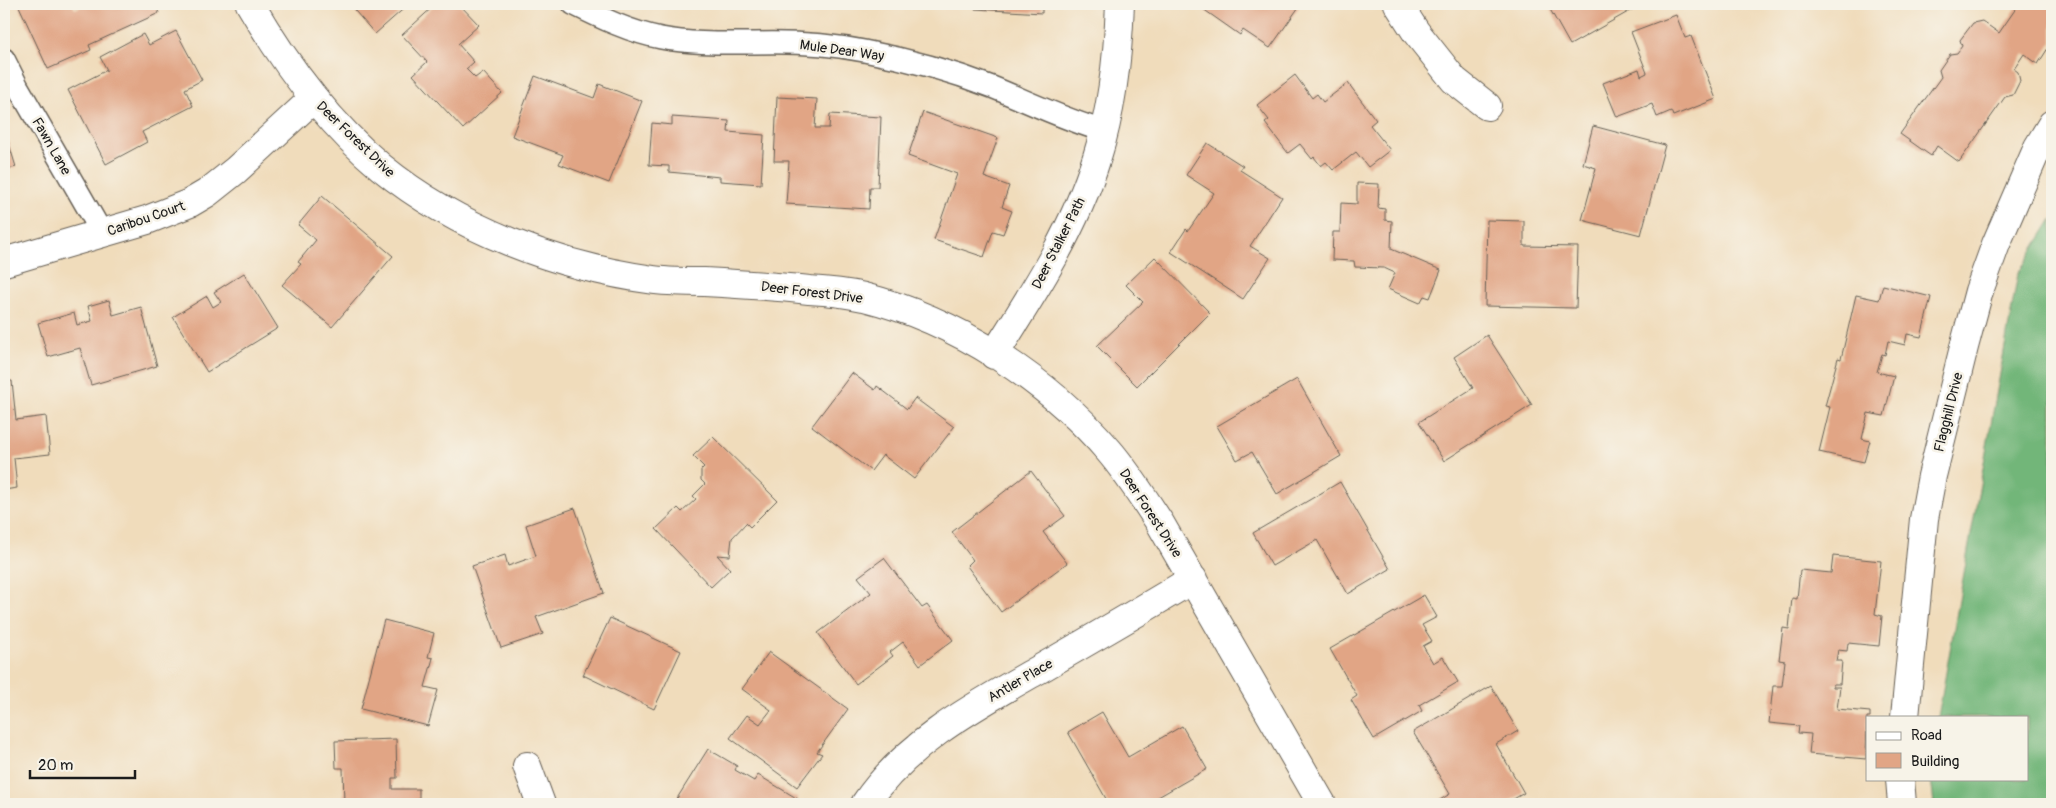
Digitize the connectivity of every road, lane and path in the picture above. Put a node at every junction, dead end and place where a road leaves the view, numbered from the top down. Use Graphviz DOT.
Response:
graph roads {
  1 [pos="250,4"];
  2 [pos="573,4"];
  3 [pos="1120,4"];
  4 [pos="1398,4"];
  5 [pos="4,59"];
  6 [pos="314,98"];
  7 [pos="1487,106"];
  8 [pos="2052,124"];
  9 [pos="1104,131"];
  10 [pos="102,233"];
  11 [pos="4,262"];
  12 [pos="994,355"];
  13 [pos="1193,579"];
  14 [pos="1905,716"];
  15 [pos="527,766"];
  16 [pos="1900,780"];
  17 [pos="541,804"];
  18 [pos="865,804"];
  19 [pos="1322,804"];
  20 [pos="1902,804"];
  1 -- 6 [label="street, Deer Forest Drive"];
  2 -- 9 [label="lane, Mule Dear Way"];
  3 -- 9 [label="street, Deer Stalker Path"];
  4 -- 7 [label="street"];
  5 -- 10 [label="lane, Fawn Lane"];
  6 -- 10 [label="street, Caribou Court"];
  6 -- 12 [label="street, Deer Forest Drive"];
  8 -- 14 [label="street, Flagghill Drive"];
  9 -- 12 [label="street, Deer Stalker Path"];
  10 -- 11 [label="street, Caribou Court"];
  12 -- 13 [label="street, Deer Forest Drive"];
  13 -- 18 [label="street, Antler Place"];
  13 -- 19 [label="street, Deer Forest Drive"];
  15 -- 17 [label="street"];
  16 -- 20 [label="street"];
}
